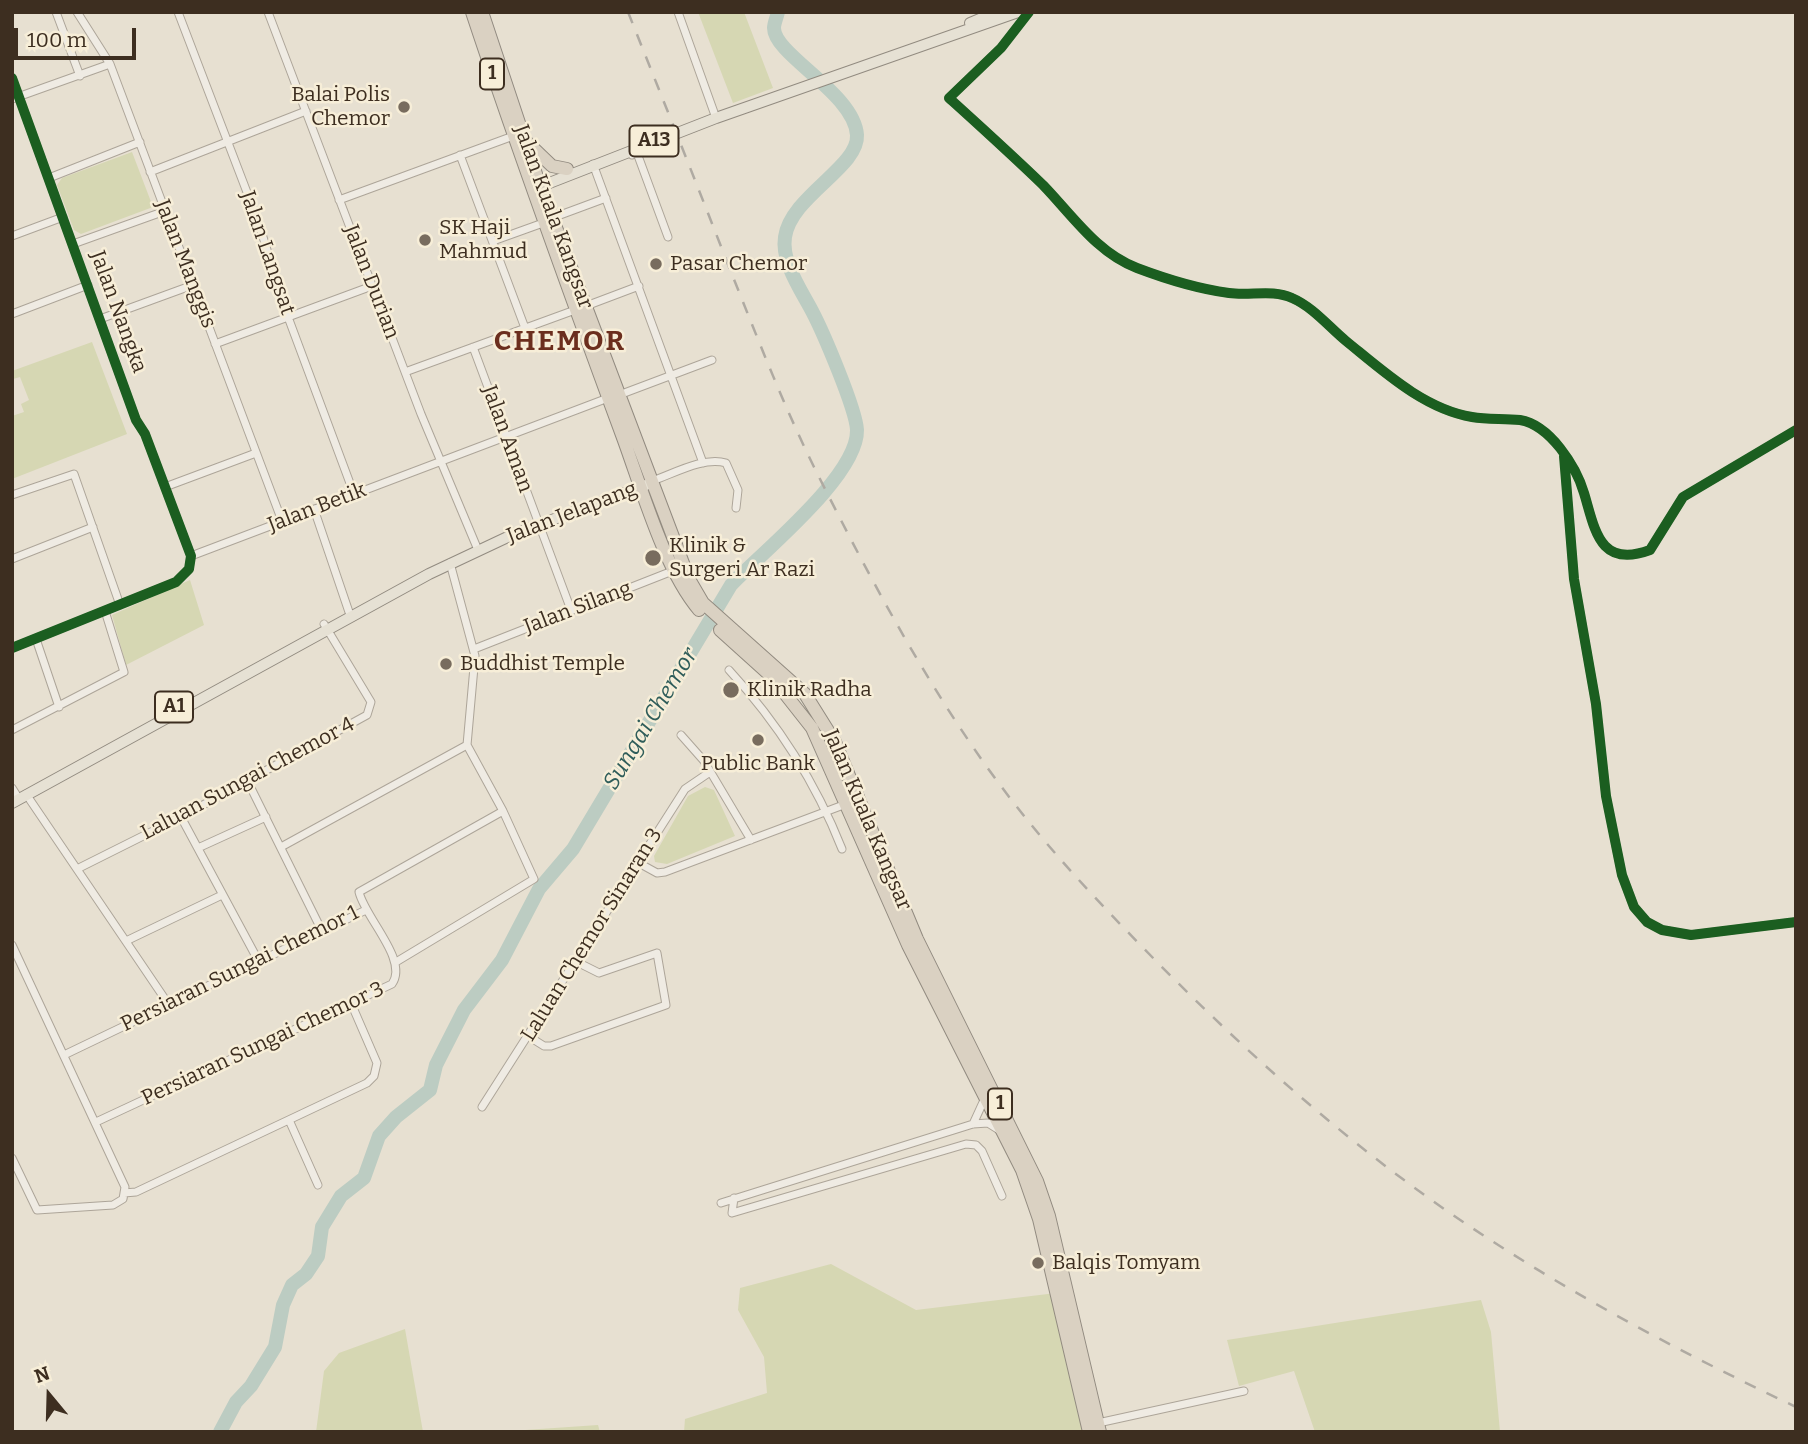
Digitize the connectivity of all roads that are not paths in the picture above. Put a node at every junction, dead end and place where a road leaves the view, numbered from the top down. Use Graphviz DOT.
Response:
graph roads {
  1 [pos="55,12"];
  2 [pos="77,12"];
  3 [pos="178,12"];
  4 [pos="268,12"];
  5 [pos="472,12"];
  6 [pos="482,12"];
  7 [pos="678,12"];
  8 [pos="996,12"];
  9 [pos="1018,12"];
  10 [pos="1029,12"];
  11 [pos="896,53"];
  12 [pos="110,64"];
  13 [pos="80,76"];
  14 [pos="12,78"];
  15 [pos="16,98"];
  16 [pos="306,111"];
  17 [pos="716,118"];
  18 [pos="519,135"];
  19 [pos="228,141"];
  20 [pos="140,142"];
  21 [pos="460,155"];
  22 [pos="594,166"];
  23 [pos="567,169"];
  24 [pos="150,172"];
  25 [pos="49,177"];
  26 [pos="534,185"];
  27 [pos="606,198"];
  28 [pos="339,200"];
  29 [pos="165,211"];
  30 [pos="63,217"];
  31 [pos="547,220"];
  32 [pos="12,236"];
  33 [pos="668,237"];
  34 [pos="493,241"];
  35 [pos="73,244"];
  36 [pos="88,285"];
  37 [pos="193,285"];
  38 [pos="372,286"];
  39 [pos="639,286"];
  40 [pos="580,308"];
  41 [pos="12,314"];
  42 [pos="288,317"];
  43 [pos="100,319"];
  44 [pos="526,328"];
  45 [pos="215,344"];
  46 [pos="473,347"];
  47 [pos="712,360"];
  48 [pos="405,372"];
  49 [pos="672,375"];
  50 [pos="614,396"];
  51 [pos="1796,430"];
  52 [pos="506,436"];
  53 [pos="256,453"];
  54 [pos="1564,456"];
  55 [pos="441,460"];
  56 [pos="704,463"];
  57 [pos="644,483"];
  58 [pos="165,486"];
  59 [pos="354,494"];
  60 [pos="12,495"];
  61 [pos="736,508"];
  62 [pos="314,509"];
  63 [pos="282,522"];
  64 [pos="538,522"];
  65 [pos="93,527"];
  66 [pos="477,548"];
  67 [pos="191,556"];
  68 [pos="12,558"];
  69 [pos="450,563"];
  70 [pos="679,569"];
  71 [pos="120,605"];
  72 [pos="571,610"];
  73 [pos="105,611"];
  74 [pos="349,613"];
  75 [pos="326,626"];
  76 [pos="725,629"];
  77 [pos="36,639"];
  78 [pos="12,648"];
  79 [pos="474,649"];
  80 [pos="729,670"];
  81 [pos="59,707"];
  82 [pos="824,720"];
  83 [pos="12,730"];
  84 [pos="681,735"];
  85 [pos="467,745"];
  86 [pos="710,772"];
  87 [pos="247,780"];
  88 [pos="17,796"];
  89 [pos="846,804"];
  90 [pos="503,811"];
  91 [pos="827,811"];
  92 [pos="181,817"];
  93 [pos="266,817"];
  94 [pos="873,833"];
  95 [pos="751,840"];
  96 [pos="281,847"];
  97 [pos="198,848"];
  98 [pos="842,849"];
  99 [pos="638,862"];
  100 [pos="77,869"];
  101 [pos="222,895"];
  102 [pos="366,909"];
  103 [pos="1796,922"];
  104 [pos="321,931"];
  105 [pos="126,941"];
  106 [pos="12,944"];
  107 [pos="576,961"];
  108 [pos="259,962"];
  109 [pos="396,962"];
  110 [pos="351,1003"];
  111 [pos="169,1005"];
  112 [pos="528,1036"];
  113 [pos="64,1055"];
  114 [pos="985,1097"];
  115 [pos="482,1107"];
  116 [pos="289,1120"];
  117 [pos="96,1122"];
  118 [pos="973,1124"];
  119 [pos="1003,1132"];
  120 [pos="927,1138"];
  121 [pos="933,1154"];
  122 [pos="12,1158"];
  123 [pos="318,1185"];
  124 [pos="123,1196"];
  125 [pos="1002,1196"];
  126 [pos="734,1198"];
  127 [pos="720,1203"];
  128 [pos="1244,1391"];
  129 [pos="1093,1428"];
  1 -- 13 [label="street"];
  2 -- 12 [label="street, Jalan Manggis"];
  3 -- 19 [label="street, Jalan Langsat"];
  4 -- 16 [label="street, Jalan Durian"];
  5 -- 18 [label="highway, Jalan Kuala Kangsar / 1"];
  6 -- 18 [label="highway, Jalan Kuala Kangsar / 1"];
  7 -- 17 [label="street"];
  8 -- 11 [label="main road, A13"];
  9 -- 11 [label="main road, A13"];
  10 -- 54 [label="street"];
  11 -- 17 [label="main road, A13"];
  12 -- 13 [label="street"];
  12 -- 20 [label="street, Jalan Manggis"];
  13 -- 15 [label="street"];
  14 -- 15 [label="street, Jalan Nangka"];
  15 -- 25 [label="street, Jalan Nangka"];
  16 -- 19 [label="street"];
  16 -- 28 [label="street, Jalan Durian"];
  17 -- 22 [label="main road, A13"];
  18 -- 21 [label="street"];
  18 -- 23 [label="highway"];
  18 -- 26 [label="highway, Jalan Kuala Kangsar / 1"];
  19 -- 24 [label="street"];
  19 -- 42 [label="street, Jalan Langsat"];
  20 -- 24 [label="street, Jalan Manggis"];
  20 -- 25 [label="street"];
  21 -- 28 [label="street"];
  21 -- 34 [label="street"];
  22 -- 23 [label="main road"];
  22 -- 26 [label="main road"];
  22 -- 27 [label="street"];
  22 -- 33 [label="street"];
  23 -- 26 [label="main road"];
  24 -- 29 [label="street, Jalan Manggis"];
  25 -- 30 [label="street, Jalan Nangka"];
  26 -- 31 [label="highway, Jalan Kuala Kangsar / 1"];
  27 -- 31 [label="street"];
  27 -- 39 [label="street"];
  28 -- 38 [label="street, Jalan Durian"];
  29 -- 35 [label="street"];
  29 -- 37 [label="street, Jalan Manggis"];
  30 -- 32 [label="street"];
  30 -- 35 [label="street, Jalan Nangka"];
  31 -- 34 [label="street"];
  31 -- 40 [label="highway, Jalan Kuala Kangsar / 1"];
  34 -- 44 [label="street"];
  35 -- 36 [label="street, Jalan Nangka"];
  36 -- 41 [label="street"];
  36 -- 43 [label="street, Jalan Nangka"];
  37 -- 43 [label="street"];
  37 -- 45 [label="street, Jalan Manggis"];
  38 -- 42 [label="street"];
  38 -- 48 [label="street, Jalan Durian"];
  39 -- 40 [label="street"];
  39 -- 49 [label="street"];
  40 -- 44 [label="street"];
  40 -- 50 [label="highway, Jalan Kuala Kangsar / 1"];
  42 -- 45 [label="street"];
  42 -- 59 [label="street, Jalan Langsat"];
  43 -- 58 [label="street, Jalan Nangka"];
  44 -- 46 [label="street"];
  45 -- 53 [label="street, Jalan Manggis"];
  46 -- 48 [label="street"];
  46 -- 52 [label="street, Jalan Aman"];
  47 -- 49 [label="street, Jalan Betik"];
  48 -- 55 [label="street, Jalan Durian"];
  49 -- 50 [label="street, Jalan Betik"];
  49 -- 56 [label="street"];
  50 -- 52 [label="street, Jalan Betik"];
  50 -- 57 [label="highway, Jalan Kuala Kangsar / 1"];
  51 -- 54 [label="street"];
  52 -- 55 [label="street, Jalan Betik"];
  52 -- 64 [label="street, Jalan Aman"];
  53 -- 58 [label="street"];
  53 -- 63 [label="street, Jalan Manggis"];
  54 -- 103 [label="street"];
  55 -- 59 [label="street, Jalan Betik"];
  55 -- 66 [label="street, Jalan Durian"];
  56 -- 57 [label="street"];
  56 -- 61 [label="street"];
  57 -- 64 [label="main road, Jalan Jelapang / A1"];
  57 -- 70 [label="highway, Jalan Kuala Kangsar / 1"];
  58 -- 67 [label="street, Jalan Nangka"];
  59 -- 62 [label="street, Jalan Betik"];
  60 -- 65 [label="street"];
  62 -- 63 [label="street, Jalan Betik"];
  62 -- 74 [label="street"];
  63 -- 67 [label="street, Jalan Betik"];
  64 -- 66 [label="main road, Jalan Jelapang / A1"];
  64 -- 72 [label="street, Jalan Aman"];
  65 -- 68 [label="street"];
  65 -- 71 [label="street"];
  66 -- 69 [label="main road, Jalan Jelapang / A1"];
  66 -- 74 [label="main road, Jalan Jelapang / A1"];
  67 -- 71 [label="street"];
  69 -- 74 [label="main road, Jalan Jelapang / A1"];
  69 -- 79 [label="street"];
  70 -- 72 [label="street, Jalan Silang"];
  70 -- 76 [label="highway, Jalan Kuala Kangsar / 1"];
  71 -- 73 [label="street"];
  72 -- 79 [label="street, Jalan Silang"];
  73 -- 77 [label="street"];
  73 -- 81 [label="street"];
  74 -- 75 [label="main road, Jalan Jelapang / A1"];
  75 -- 87 [label="street, Laluan Sungai Chemor 4"];
  75 -- 88 [label="main road, Jalan Jelapang / A1"];
  76 -- 82 [label="highway, Jalan Kuala Kangsar / 1"];
  76 -- 89 [label="highway, Jalan Kuala Kangsar / 1"];
  77 -- 78 [label="street"];
  77 -- 81 [label="street"];
  79 -- 85 [label="street"];
  80 -- 91 [label="street"];
  81 -- 83 [label="street"];
  82 -- 89 [label="highway"];
  82 -- 94 [label="highway, Jalan Kuala Kangsar / 1"];
  84 -- 86 [label="street"];
  85 -- 90 [label="street"];
  85 -- 96 [label="street"];
  86 -- 95 [label="street"];
  86 -- 99 [label="street, Laluan Chemor Sinaran 3"];
  87 -- 92 [label="street, Laluan Sungai Chemor 4"];
  87 -- 93 [label="street"];
  88 -- 100 [label="street"];
  89 -- 91 [label="street"];
  89 -- 94 [label="highway"];
  89 -- 114 [label="highway, Jalan Kuala Kangsar / 1"];
  90 -- 102 [label="street, Persiaran Sungai Chemor 1"];
  90 -- 109 [label="street"];
  91 -- 95 [label="street"];
  91 -- 98 [label="street"];
  92 -- 97 [label="street"];
  92 -- 100 [label="street, Laluan Sungai Chemor 4"];
  93 -- 96 [label="street"];
  93 -- 97 [label="street"];
  94 -- 129 [label="highway, Jalan Kuala Kangsar / 1"];
  95 -- 99 [label="street"];
  96 -- 104 [label="street"];
  97 -- 101 [label="street"];
  99 -- 107 [label="street, Laluan Chemor Sinaran 3"];
  100 -- 105 [label="street"];
  101 -- 105 [label="street"];
  101 -- 108 [label="street"];
  102 -- 104 [label="street, Persiaran Sungai Chemor 1"];
  102 -- 109 [label="street, Persiaran Sungai Chemor 3"];
  104 -- 108 [label="street, Persiaran Sungai Chemor 1"];
  105 -- 111 [label="street"];
  106 -- 113 [label="street"];
  107 -- 112 [label="street, Laluan Chemor Sinaran 3"];
  107 -- 112 [label="street"];
  108 -- 111 [label="street, Persiaran Sungai Chemor 1"];
  109 -- 110 [label="street, Persiaran Sungai Chemor 3"];
  110 -- 116 [label="street"];
  110 -- 117 [label="street, Persiaran Sungai Chemor 3"];
  111 -- 113 [label="street, Persiaran Sungai Chemor 1"];
  112 -- 115 [label="street, Laluan Chemor Sinaran 3"];
  113 -- 117 [label="street"];
  114 -- 118 [label="street"];
  114 -- 119 [label="highway, Jalan Kuala Kangsar / 1"];
  116 -- 123 [label="street"];
  116 -- 124 [label="street"];
  117 -- 124 [label="street"];
  118 -- 119 [label="street"];
  118 -- 120 [label="street"];
  119 -- 129 [label="highway, Jalan Kuala Kangsar / 1"];
  120 -- 121 [label="street"];
  120 -- 126 [label="street"];
  121 -- 125 [label="street"];
  121 -- 126 [label="street"];
  122 -- 124 [label="street"];
  126 -- 127 [label="street"];
  128 -- 129 [label="street"];
}
